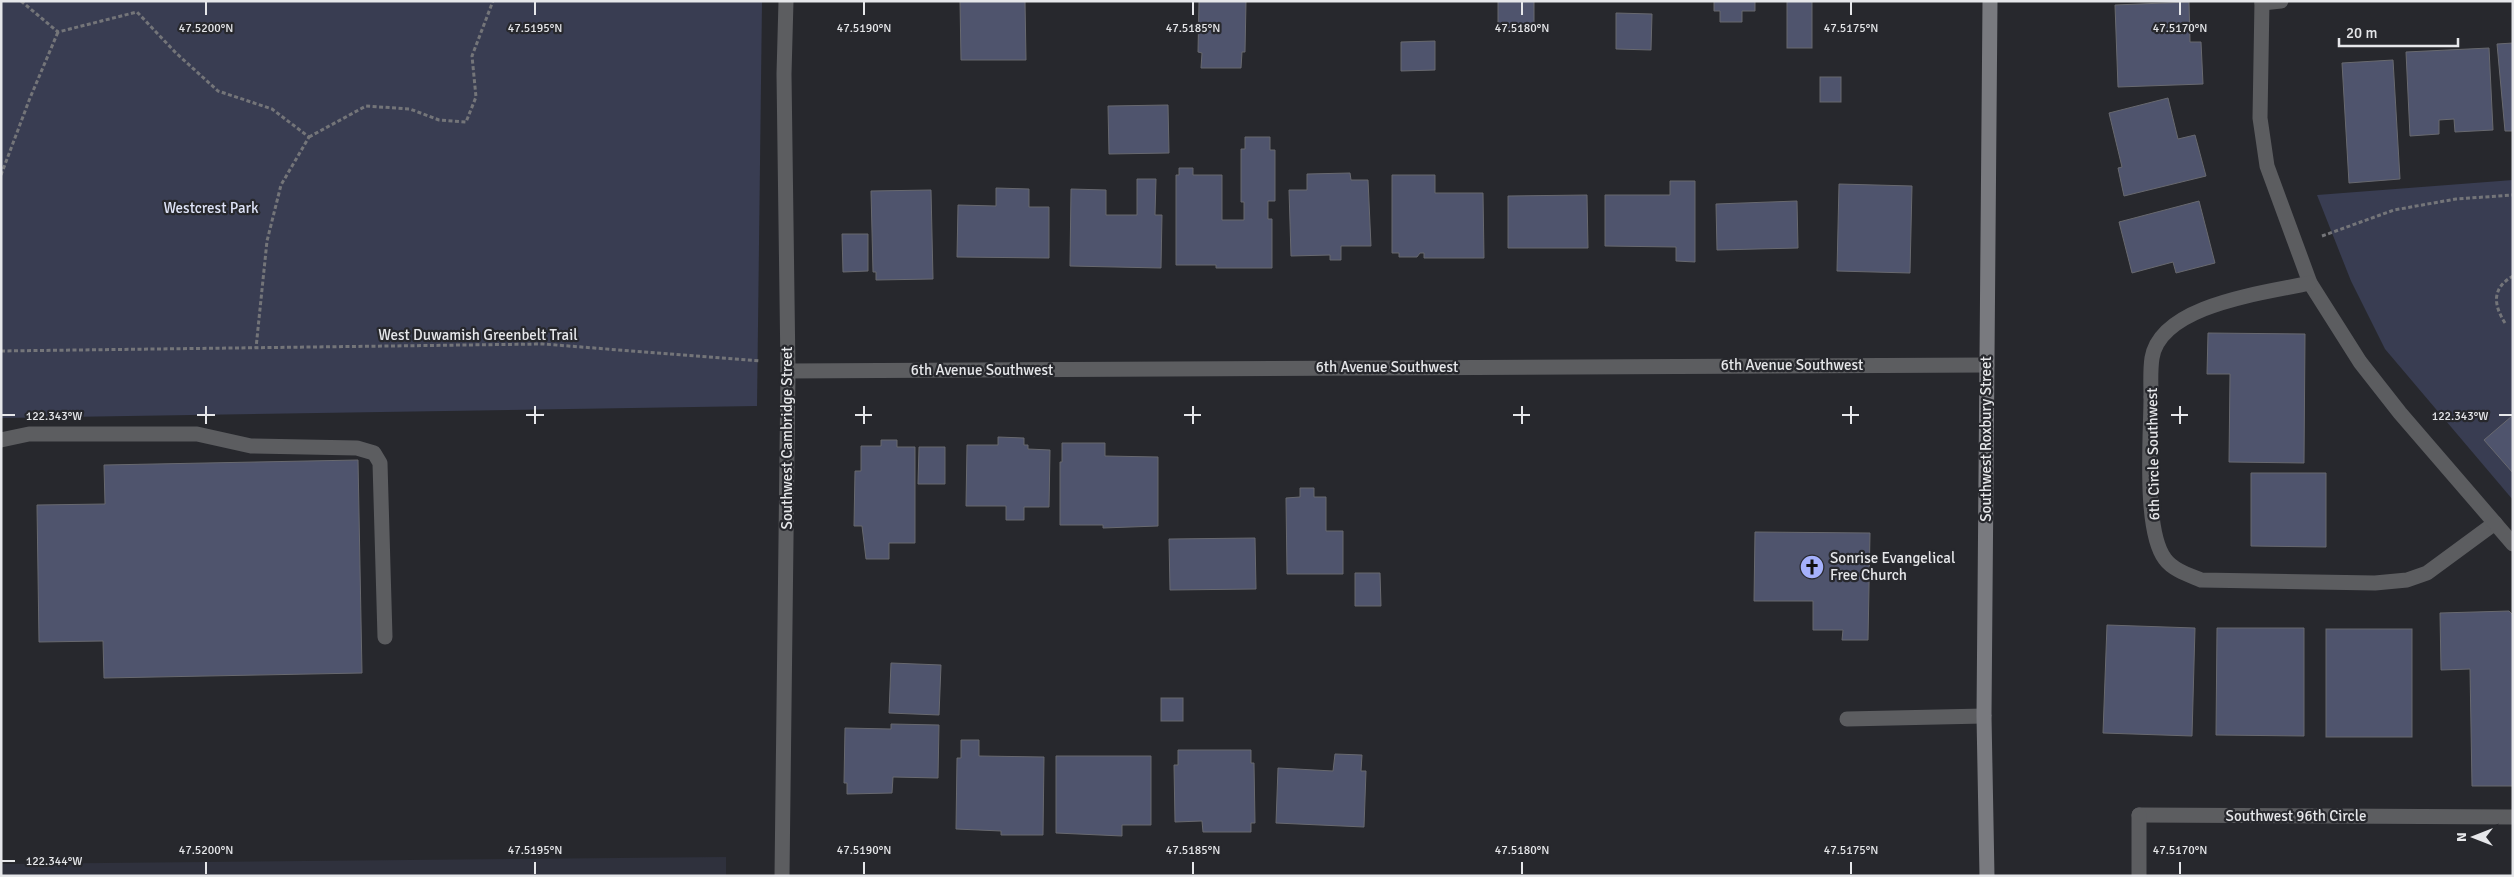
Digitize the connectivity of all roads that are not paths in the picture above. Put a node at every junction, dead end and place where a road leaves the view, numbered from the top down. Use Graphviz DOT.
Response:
graph roads {
  1 [pos="786,1"];
  2 [pos="1990,1"];
  3 [pos="2281,1"];
  4 [pos="2262,2"];
  5 [pos="2310,283"];
  6 [pos="1987,365"];
  7 [pos="788,371"];
  8 [pos="1,440"];
  9 [pos="2495,523"];
  10 [pos="2513,544"];
  11 [pos="386,637"];
  12 [pos="1984,716"];
  13 [pos="1847,719"];
  14 [pos="2513,817"];
  15 [pos="782,876"];
  16 [pos="1986,876"];
  17 [pos="2139,876"];
  1 -- 7 [label="street, Southwest Cambridge Street"];
  2 -- 6 [label="main road, Southwest Roxbury Street"];
  3 -- 4 [label="street"];
  4 -- 5 [label="street"];
  5 -- 9 [label="street"];
  5 -- 9 [label="street, 6th Circle Southwest"];
  6 -- 7 [label="street, 6th Avenue Southwest"];
  6 -- 12 [label="main road, Southwest Roxbury Street"];
  7 -- 15 [label="street, Southwest Cambridge Street"];
  8 -- 11 [label="street"];
  9 -- 10 [label="street"];
  12 -- 13 [label="street"];
  12 -- 16 [label="main road, Southwest Roxbury Street"];
  14 -- 17 [label="street, Southwest 96th Circle"];
}
